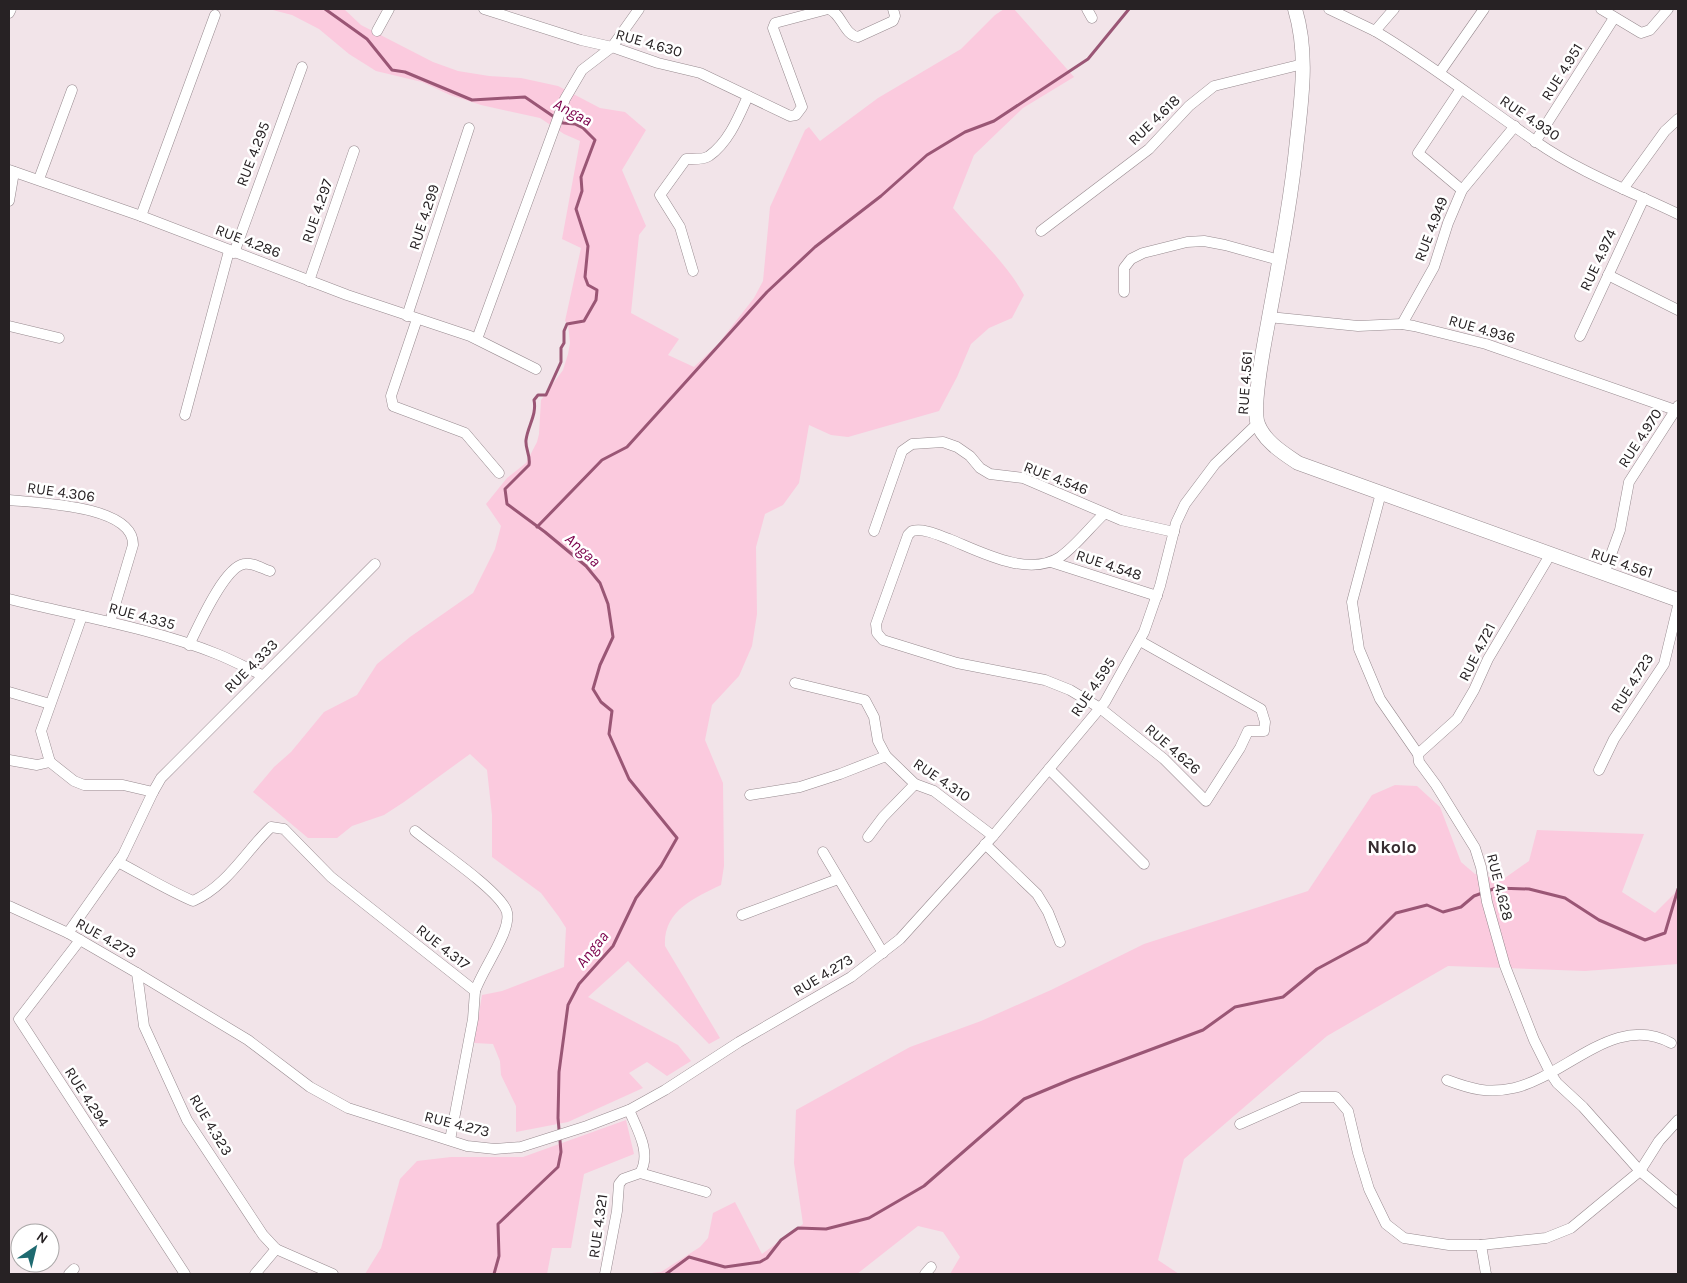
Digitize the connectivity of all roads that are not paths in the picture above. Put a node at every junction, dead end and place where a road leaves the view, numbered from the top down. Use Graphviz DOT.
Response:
graph roads {
  1 [pos="11,9"];
  2 [pos="390,9"];
  3 [pos="484,9"];
  4 [pos="639,9"];
  5 [pos="829,9"];
  6 [pos="893,9"];
  7 [pos="1087,9"];
  8 [pos="1294,9"];
  9 [pos="1329,9"];
  10 [pos="1394,9"];
  11 [pos="1484,9"];
  12 [pos="1601,9"];
  13 [pos="1668,9"];
  14 [pos="9,13"];
  15 [pos="215,15"];
  16 [pos="1092,18"];
  17 [pos="1614,18"];
  18 [pos="1375,31"];
  19 [pos="377,32"];
  20 [pos="612,47"];
  21 [pos="1303,64"];
  22 [pos="302,67"];
  23 [pos="1440,72"];
  24 [pos="72,90"];
  25 [pos="1460,90"];
  26 [pos="748,96"];
  27 [pos="1678,120"];
  28 [pos="1515,126"];
  29 [pos="469,128"];
  30 [pos="1535,142"];
  31 [pos="354,150"];
  32 [pos="11,171"];
  33 [pos="39,180"];
  34 [pos="1623,189"];
  35 [pos="1462,190"];
  36 [pos="1644,198"];
  37 [pos="9,201"];
  38 [pos="1678,214"];
  39 [pos="141,216"];
  40 [pos="1042,231"];
  41 [pos="231,252"];
  42 [pos="1279,260"];
  43 [pos="693,271"];
  44 [pos="1608,275"];
  45 [pos="309,281"];
  46 [pos="1124,292"];
  47 [pos="1678,310"];
  48 [pos="412,317"];
  49 [pos="1269,317"];
  50 [pos="1402,324"];
  51 [pos="9,326"];
  52 [pos="1580,336"];
  53 [pos="59,338"];
  54 [pos="477,339"];
  55 [pos="536,369"];
  56 [pos="1677,409"];
  57 [pos="185,415"];
  58 [pos="1258,423"];
  59 [pos="499,473"];
  60 [pos="1381,493"];
  61 [pos="9,500"];
  62 [pos="1104,514"];
  63 [pos="874,531"];
  64 [pos="1174,532"];
  65 [pos="1550,555"];
  66 [pos="1051,562"];
  67 [pos="374,564"];
  68 [pos="270,571"];
  69 [pos="1604,574"];
  70 [pos="1156,596"];
  71 [pos="9,599"];
  72 [pos="1678,600"];
  73 [pos="1678,606"];
  74 [pos="82,616"];
  75 [pos="110,622"];
  76 [pos="1140,641"];
  77 [pos="189,645"];
  78 [pos="262,675"];
  79 [pos="795,683"];
  80 [pos="9,692"];
  81 [pos="50,704"];
  82 [pos="1100,708"];
  83 [pos="1418,754"];
  84 [pos="886,756"];
  85 [pos="9,760"];
  86 [pos="50,762"];
  87 [pos="1049,769"];
  88 [pos="1599,770"];
  89 [pos="915,784"];
  90 [pos="153,792"];
  91 [pos="750,795"];
  92 [pos="415,832"];
  93 [pos="993,836"];
  94 [pos="868,837"];
  95 [pos="986,844"];
  96 [pos="823,852"];
  97 [pos="118,862"];
  98 [pos="1144,864"];
  99 [pos="838,879"];
  100 [pos="9,906"];
  101 [pos="742,916"];
  102 [pos="68,933"];
  103 [pos="900,939"];
  104 [pos="80,940"];
  105 [pos="1060,942"];
  106 [pos="884,953"];
  107 [pos="137,973"];
  108 [pos="475,991"];
  109 [pos="1671,1043"];
  110 [pos="1551,1074"];
  111 [pos="1447,1080"];
  112 [pos="629,1110"];
  113 [pos="1678,1120"];
  114 [pos="1240,1124"];
  115 [pos="450,1140"];
  116 [pos="1640,1171"];
  117 [pos="640,1174"];
  118 [pos="706,1192"];
  119 [pos="1678,1203"];
  120 [pos="1480,1244"];
  121 [pos="276,1249"];
  122 [pos="185,1274"];
  123 [pos="255,1274"];
  124 [pos="334,1274"];
  125 [pos="605,1274"];
  126 [pos="1486,1274"];
  1 -- 14 [label="street"];
  2 -- 19 [label="street"];
  3 -- 20 [label="street, RUE 4.630"];
  4 -- 20 [label="street"];
  5 -- 6 [label="street"];
  5 -- 26 [label="street, RUE 4.630"];
  7 -- 16 [label="street"];
  8 -- 21 [label="main road, RUE 4.561"];
  9 -- 18 [label="street, RUE 4.930"];
  10 -- 18 [label="street"];
  11 -- 23 [label="street"];
  12 -- 17 [label="street"];
  13 -- 17 [label="street"];
  15 -- 39 [label="street"];
  17 -- 30 [label="street, RUE 4.951"];
  18 -- 23 [label="street, RUE 4.930"];
  20 -- 26 [label="street, RUE 4.630"];
  20 -- 54 [label="street"];
  21 -- 40 [label="street, RUE 4.618"];
  21 -- 42 [label="main road, RUE 4.561"];
  22 -- 41 [label="street, RUE 4.295"];
  23 -- 25 [label="street, RUE 4.930"];
  24 -- 33 [label="street"];
  25 -- 28 [label="street, RUE 4.930"];
  25 -- 35 [label="street"];
  26 -- 43 [label="street"];
  27 -- 34 [label="street"];
  28 -- 30 [label="street, RUE 4.930"];
  28 -- 35 [label="street, RUE 4.949"];
  29 -- 48 [label="street, RUE 4.299"];
  30 -- 34 [label="street, RUE 4.930"];
  31 -- 45 [label="street, RUE 4.297"];
  32 -- 33 [label="street, RUE 4.286"];
  32 -- 37 [label="street"];
  33 -- 39 [label="street, RUE 4.286"];
  34 -- 36 [label="street, RUE 4.930"];
  35 -- 50 [label="street, RUE 4.949"];
  36 -- 38 [label="street, RUE 4.930"];
  36 -- 44 [label="street, RUE 4.974"];
  39 -- 41 [label="street, RUE 4.286"];
  41 -- 45 [label="street, RUE 4.286"];
  41 -- 57 [label="street, RUE 4.295"];
  42 -- 46 [label="street"];
  42 -- 49 [label="main road, RUE 4.561"];
  44 -- 47 [label="street"];
  44 -- 52 [label="street, RUE 4.974"];
  45 -- 48 [label="street, RUE 4.286"];
  48 -- 54 [label="street, RUE 4.286"];
  48 -- 59 [label="street, RUE 4.299"];
  49 -- 50 [label="street, RUE 4.936"];
  49 -- 58 [label="main road, RUE 4.561"];
  50 -- 56 [label="street, RUE 4.936"];
  51 -- 53 [label="street"];
  54 -- 55 [label="street, RUE 4.286"];
  56 -- 69 [label="street, RUE 4.970"];
  58 -- 60 [label="main road, RUE 4.561"];
  58 -- 64 [label="street, RUE 4.595"];
  60 -- 65 [label="main road, RUE 4.561"];
  60 -- 83 [label="street, RUE 4.628"];
  61 -- 75 [label="street, RUE 4.306"];
  62 -- 63 [label="street, RUE 4.546"];
  62 -- 64 [label="street, RUE 4.546"];
  62 -- 66 [label="street"];
  64 -- 70 [label="street, RUE 4.595"];
  65 -- 69 [label="main road, RUE 4.561"];
  65 -- 83 [label="street, RUE 4.721"];
  66 -- 70 [label="street, RUE 4.548"];
  66 -- 82 [label="street, RUE 4.626"];
  67 -- 78 [label="street, RUE 4.333"];
  68 -- 77 [label="street"];
  69 -- 72 [label="main road, RUE 4.561"];
  70 -- 76 [label="street, RUE 4.595"];
  71 -- 74 [label="street, RUE 4.335"];
  73 -- 88 [label="street, RUE 4.723"];
  74 -- 75 [label="street, RUE 4.335"];
  74 -- 81 [label="street"];
  75 -- 77 [label="street, RUE 4.335"];
  76 -- 82 [label="street, RUE 4.595"];
  76 -- 82 [label="street, RUE 4.626"];
  77 -- 78 [label="street, RUE 4.335"];
  78 -- 90 [label="street, RUE 4.333"];
  79 -- 84 [label="street, RUE 4.310"];
  80 -- 81 [label="street"];
  81 -- 86 [label="street"];
  82 -- 87 [label="street, RUE 4.595"];
  83 -- 110 [label="street, RUE 4.628"];
  84 -- 89 [label="street, RUE 4.310"];
  84 -- 91 [label="street"];
  85 -- 86 [label="street"];
  86 -- 90 [label="street"];
  87 -- 93 [label="street, RUE 4.595"];
  87 -- 98 [label="street"];
  89 -- 93 [label="street, RUE 4.310"];
  89 -- 94 [label="street"];
  90 -- 97 [label="street"];
  92 -- 108 [label="street"];
  93 -- 95 [label="street, RUE 4.595"];
  95 -- 103 [label="street, RUE 4.595"];
  95 -- 105 [label="street"];
  96 -- 99 [label="street"];
  97 -- 102 [label="street"];
  97 -- 108 [label="street, RUE 4.317"];
  99 -- 101 [label="street"];
  99 -- 106 [label="street"];
  100 -- 102 [label="street, RUE 4.273"];
  102 -- 104 [label="street, RUE 4.273"];
  103 -- 106 [label="street, RUE 4.273"];
  104 -- 107 [label="street, RUE 4.273"];
  104 -- 122 [label="street, RUE 4.294"];
  106 -- 112 [label="street, RUE 4.273"];
  107 -- 115 [label="street, RUE 4.273"];
  107 -- 121 [label="street, RUE 4.323"];
  108 -- 115 [label="street, RUE 4.317"];
  109 -- 110 [label="street"];
  110 -- 111 [label="street"];
  110 -- 116 [label="street, RUE 4.628"];
  112 -- 115 [label="street, RUE 4.273"];
  112 -- 117 [label="street"];
  113 -- 116 [label="street"];
  114 -- 120 [label="street"];
  116 -- 119 [label="street, RUE 4.628"];
  116 -- 120 [label="street"];
  117 -- 118 [label="street"];
  117 -- 125 [label="street, RUE 4.321"];
  120 -- 126 [label="street"];
  121 -- 123 [label="street"];
  121 -- 124 [label="street"];
}
